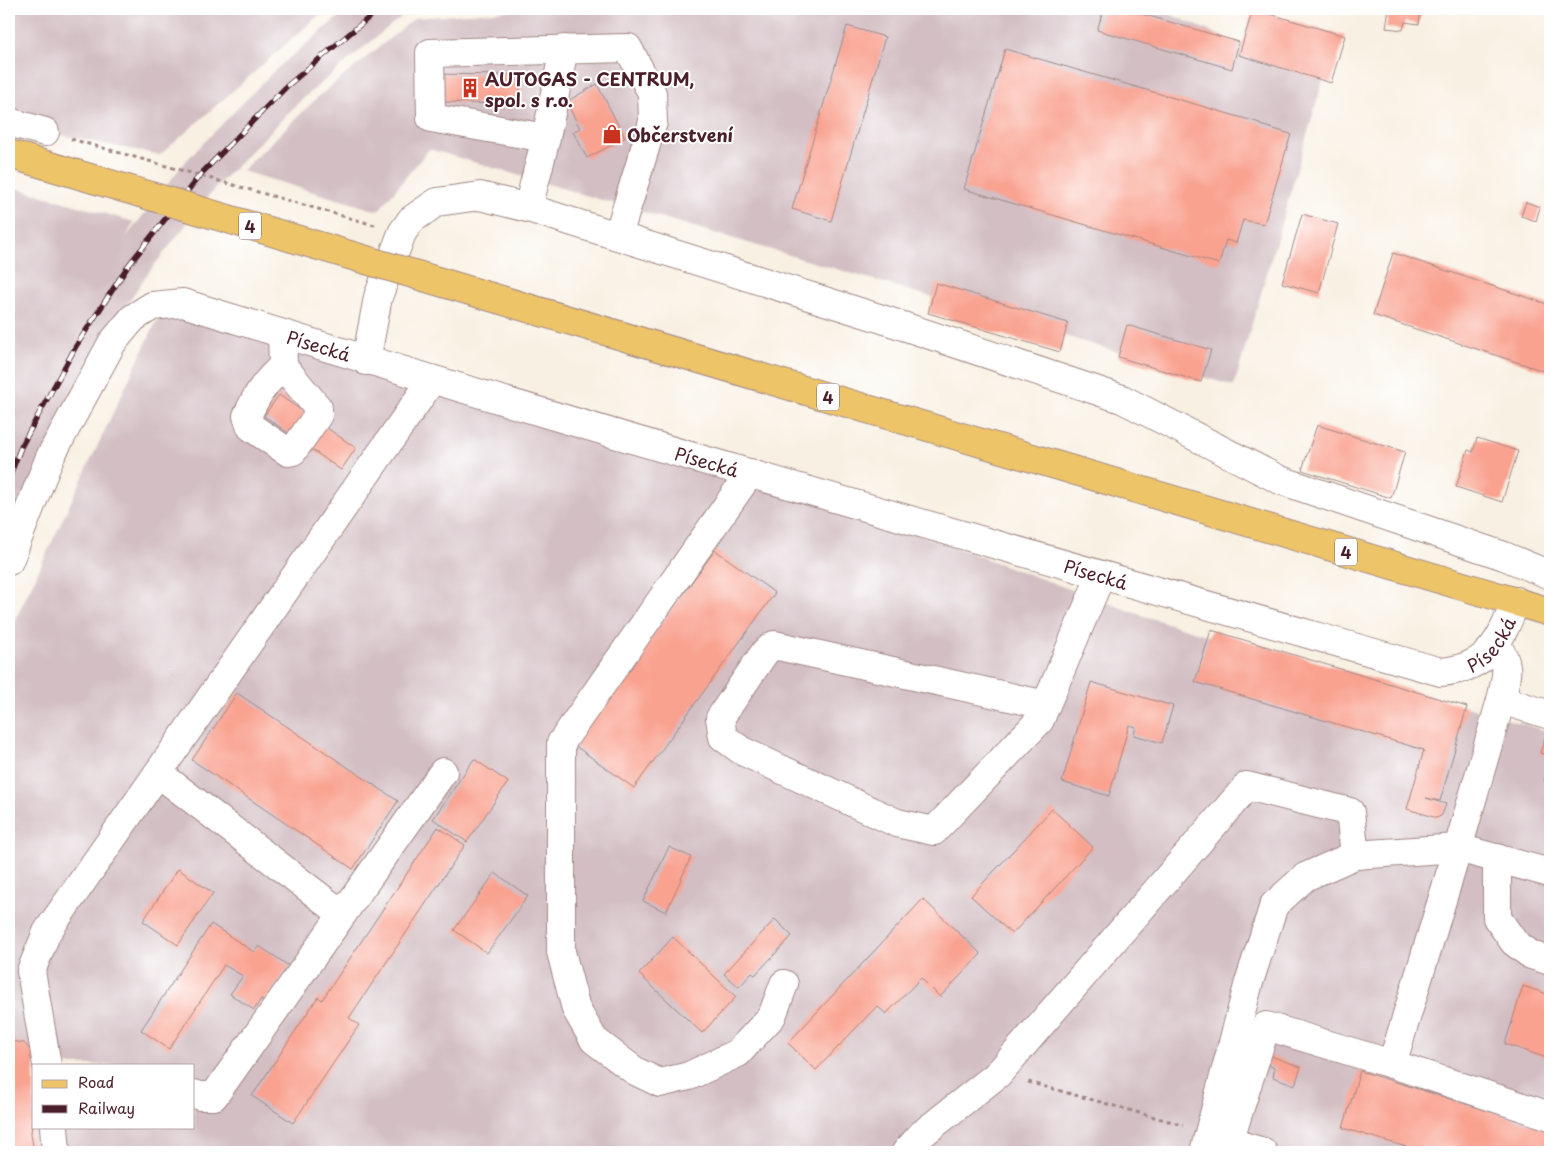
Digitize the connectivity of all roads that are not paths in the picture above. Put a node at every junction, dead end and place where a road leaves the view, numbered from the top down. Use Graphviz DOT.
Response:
graph roads {
  1 [pos="564,49"];
  2 [pos="9,122"];
  3 [pos="45,132"];
  4 [pos="546,138"];
  5 [pos="9,154"];
  6 [pos="528,208"];
  7 [pos="618,236"];
  8 [pos="282,334"];
  9 [pos="366,361"];
  10 [pos="283,366"];
  11 [pos="432,380"];
  12 [pos="750,473"];
  13 [pos="9,561"];
  14 [pos="1101,574"];
  15 [pos="1550,576"];
  16 [pos="1516,601"];
  17 [pos="1548,605"];
  18 [pos="1496,645"];
  19 [pos="1501,700"];
  20 [pos="1046,705"];
  21 [pos="1550,715"];
  22 [pos="443,772"];
  23 [pos="158,773"];
  24 [pos="1458,848"];
  25 [pos="1355,855"];
  26 [pos="1497,858"];
  27 [pos="1550,873"];
  28 [pos="342,914"];
  29 [pos="1550,961"];
  30 [pos="784,984"];
  31 [pos="47,1064"];
  32 [pos="1392,1064"];
  33 [pos="195,1094"];
  34 [pos="1550,1116"];
  35 [pos="54,1128"];
  36 [pos="1206,1142"];
  37 [pos="56,1152"];
  38 [pos="906,1152"];
  39 [pos="1263,1152"];
  1 -- 4 [label="lane"];
  1 -- 4 [label="lane"];
  1 -- 7 [label="lane"];
  2 -- 3 [label="lane"];
  4 -- 6 [label="lane"];
  5 -- 16 [label="main road, Písecká / 4, bridge"];
  6 -- 7 [label="lane"];
  6 -- 9 [label="lane"];
  7 -- 15 [label="lane"];
  8 -- 9 [label="lane, Písecká"];
  8 -- 10 [label="lane"];
  8 -- 13 [label="lane, Písecká"];
  9 -- 11 [label="lane, Písecká"];
  11 -- 12 [label="lane, Písecká"];
  11 -- 23 [label="lane"];
  12 -- 14 [label="lane, Písecká"];
  12 -- 30 [label="lane"];
  14 -- 18 [label="lane, Písecká"];
  14 -- 20 [label="lane"];
  16 -- 17 [label="main road, Písecká / 4"];
  16 -- 18 [label="lane, Písecká"];
  18 -- 19 [label="lane"];
  19 -- 21 [label="lane"];
  19 -- 24 [label="lane"];
  20 -- 20 [label="lane"];
  22 -- 28 [label="lane"];
  23 -- 28 [label="lane"];
  23 -- 31 [label="lane"];
  24 -- 25 [label="lane"];
  24 -- 26 [label="lane"];
  24 -- 32 [label="lane"];
  25 -- 36 [label="lane"];
  25 -- 38 [label="lane"];
  26 -- 27 [label="lane"];
  26 -- 29 [label="lane"];
  28 -- 33 [label="lane"];
  32 -- 34 [label="lane"];
  32 -- 39 [label="lane"];
  35 -- 37 [label="lane"];
}
